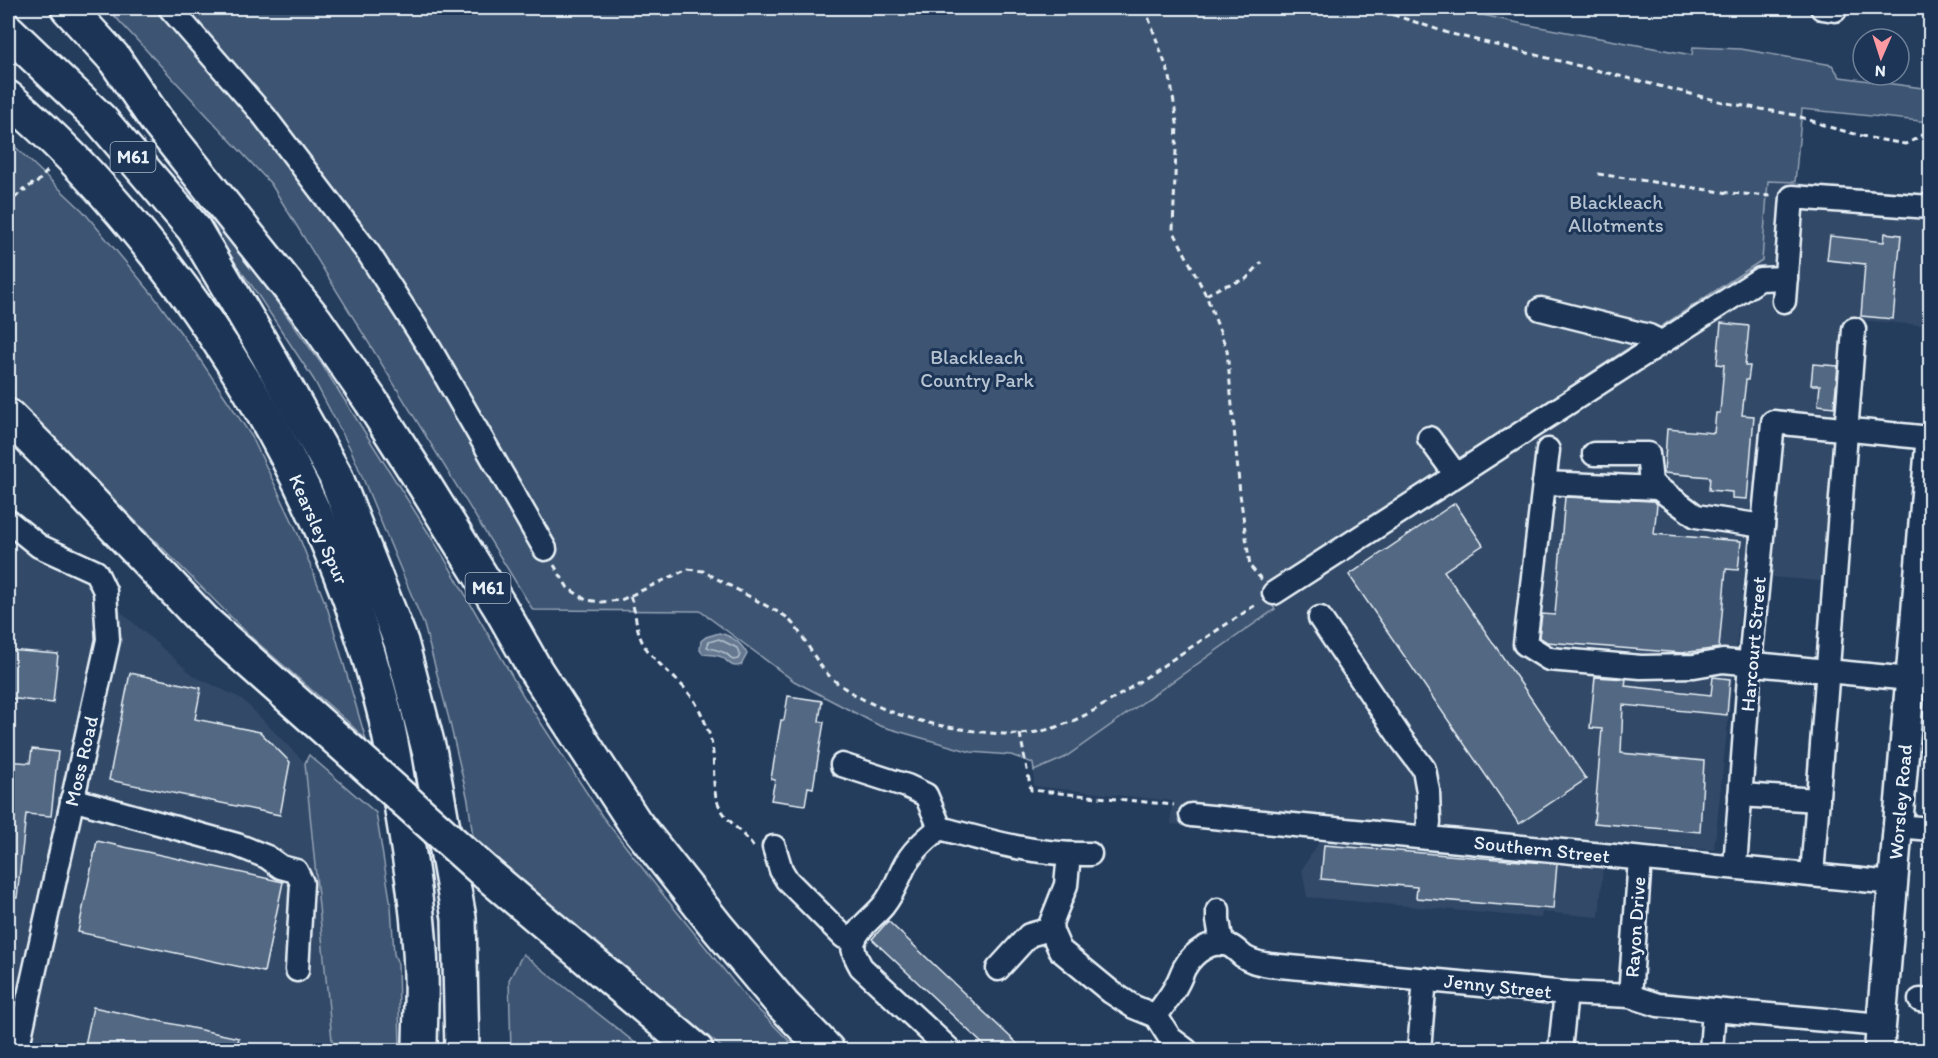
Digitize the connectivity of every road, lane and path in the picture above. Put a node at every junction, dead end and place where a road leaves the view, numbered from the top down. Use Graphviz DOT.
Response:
graph roads {
  1 [pos="43,8"];
  2 [pos="68,8"];
  3 [pos="170,8"];
  4 [pos="1145,8"];
  5 [pos="1373,8"];
  6 [pos="8,31"];
  7 [pos="8,52"];
  8 [pos="8,98"];
  9 [pos="156,120"];
  10 [pos="1930,132"];
  11 [pos="66,152"];
  12 [pos="1598,174"];
  13 [pos="1792,197"];
  14 [pos="8,200"];
  15 [pos="1930,207"];
  16 [pos="1262,262"];
  17 [pos="1786,278"];
  18 [pos="1206,295"];
  19 [pos="236,301"];
  20 [pos="1784,301"];
  21 [pos="1541,309"];
  22 [pos="1854,330"];
  23 [pos="1661,342"];
  24 [pos="8,416"];
  25 [pos="1846,430"];
  26 [pos="1429,438"];
  27 [pos="1930,438"];
  28 [pos="1930,446"];
  29 [pos="1548,450"];
  30 [pos="1594,454"];
  31 [pos="1456,475"];
  32 [pos="1544,483"];
  33 [pos="1657,488"];
  34 [pos="8,521"];
  35 [pos="1763,526"];
  36 [pos="545,549"];
  37 [pos="1925,573"];
  38 [pos="1274,593"];
  39 [pos="630,596"];
  40 [pos="1320,618"];
  41 [pos="1750,663"];
  42 [pos="1828,671"];
  43 [pos="1910,679"];
  44 [pos="1020,734"];
  45 [pos="842,765"];
  46 [pos="1740,795"];
  47 [pos="72,799"];
  48 [pos="1818,800"];
  49 [pos="1191,815"];
  50 [pos="1898,826"];
  51 [pos="940,828"];
  52 [pos="1930,829"];
  53 [pos="1426,837"];
  54 [pos="766,852"];
  55 [pos="1640,859"];
  56 [pos="1735,867"];
  57 [pos="1812,875"];
  58 [pos="1893,883"];
  59 [pos="1218,909"];
  60 [pos="1051,929"];
  61 [pos="854,939"];
  62 [pos="1222,944"];
  63 [pos="998,969"];
  64 [pos="297,970"];
  65 [pos="1425,979"];
  66 [pos="1566,993"];
  67 [pos="1630,996"];
  68 [pos="1714,1010"];
  69 [pos="1156,1016"];
  70 [pos="1880,1038"];
  71 [pos="14,1044"];
  72 [pos="420,1050"];
  73 [pos="462,1050"];
  74 [pos="696,1050"];
  75 [pos="827,1050"];
  76 [pos="950,1050"];
  77 [pos="1186,1050"];
  78 [pos="1419,1050"];
  79 [pos="1560,1050"];
  80 [pos="1711,1050"];
  1 -- 9 [label="highway, M61"];
  2 -- 9 [label="highway, M61"];
  3 -- 36 [label="street"];
  4 -- 18 [label="path"];
  5 -- 10 [label="path"];
  6 -- 19 [label="highway, M61"];
  7 -- 19 [label="highway, M61"];
  8 -- 11 [label="highway, Kearsley Spur / M61"];
  9 -- 75 [label="highway, M61"];
  11 -- 14 [label="path"];
  11 -- 72 [label="highway, Kearsley Spur / M61"];
  12 -- 13 [label="path"];
  13 -- 15 [label="street"];
  13 -- 17 [label="street"];
  16 -- 18 [label="path"];
  17 -- 20 [label="street"];
  17 -- 23 [label="street"];
  18 -- 38 [label="path"];
  19 -- 73 [label="highway, Kearsley Spur / M61"];
  21 -- 23 [label="street"];
  22 -- 25 [label="street"];
  23 -- 31 [label="street"];
  24 -- 74 [label="highway, bridge"];
  25 -- 27 [label="street"];
  25 -- 35 [label="street, Harcourt Street"];
  25 -- 42 [label="street"];
  26 -- 31 [label="street"];
  28 -- 37 [label="main road, Worsley Road"];
  29 -- 32 [label="street"];
  30 -- 33 [label="street"];
  31 -- 38 [label="street"];
  32 -- 33 [label="street"];
  32 -- 41 [label="street"];
  33 -- 35 [label="street"];
  34 -- 47 [label="street, Moss Road"];
  35 -- 41 [label="street, Harcourt Street"];
  36 -- 39 [label="path"];
  37 -- 43 [label="main road, Worsley Road"];
  38 -- 44 [label="path"];
  39 -- 44 [label="path"];
  39 -- 54 [label="path"];
  40 -- 53 [label="street"];
  41 -- 42 [label="street"];
  41 -- 46 [label="street, Harcourt Street"];
  42 -- 43 [label="street"];
  42 -- 48 [label="street"];
  43 -- 50 [label="main road, Worsley Road"];
  44 -- 49 [label="path"];
  45 -- 51 [label="street"];
  46 -- 48 [label="street"];
  46 -- 56 [label="street, Harcourt Street"];
  47 -- 64 [label="street"];
  47 -- 71 [label="street, Moss Road"];
  48 -- 57 [label="street"];
  49 -- 53 [label="street, Southern Street"];
  50 -- 52 [label="street"];
  50 -- 58 [label="main road, Worsley Road"];
  51 -- 60 [label="street"];
  51 -- 61 [label="street"];
  53 -- 55 [label="street, Southern Street"];
  54 -- 61 [label="street"];
  55 -- 56 [label="street, Southern Street"];
  55 -- 67 [label="street, Rayon Drive"];
  56 -- 57 [label="street, Southern Street"];
  57 -- 58 [label="street, Southern Street"];
  58 -- 70 [label="main road, Worsley Road"];
  59 -- 62 [label="street"];
  60 -- 63 [label="street"];
  60 -- 69 [label="street"];
  61 -- 76 [label="street"];
  62 -- 65 [label="street, Jenny Street"];
  62 -- 69 [label="street"];
  65 -- 66 [label="street, Jenny Street"];
  65 -- 78 [label="street"];
  66 -- 67 [label="street, Jenny Street"];
  66 -- 79 [label="street"];
  67 -- 68 [label="street, Jenny Street"];
  68 -- 70 [label="street, Jenny Street"];
  68 -- 80 [label="street"];
  69 -- 77 [label="street"];
}
